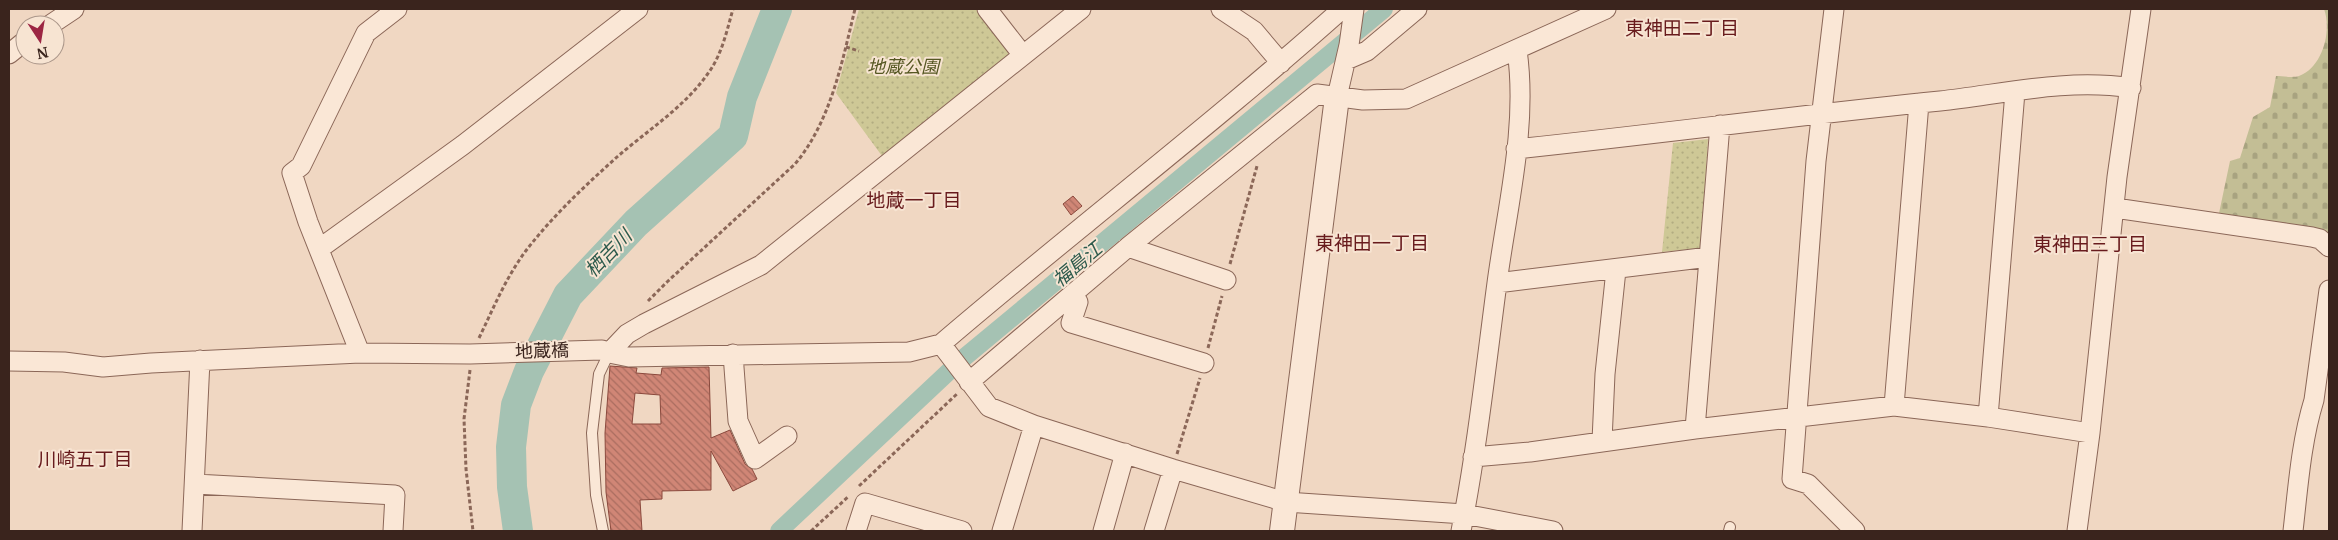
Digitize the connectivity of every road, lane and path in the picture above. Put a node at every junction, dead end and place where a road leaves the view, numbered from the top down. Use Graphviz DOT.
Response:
graph roads {
  1 [pos="638,9"];
  2 [pos="733,9"];
  3 [pos="855,9"];
  4 [pos="987,9"];
  5 [pos="1081,9"];
  6 [pos="1221,9"];
  7 [pos="1342,9"];
  8 [pos="1354,9"];
  9 [pos="1417,9"];
  10 [pos="1606,9"];
  11 [pos="1834,9"];
  12 [pos="2141,9"];
  13 [pos="389,11"];
  14 [pos="846,47"];
  15 [pos="1517,50"];
  16 [pos="859,51"];
  17 [pos="1347,52"];
  18 [pos="1022,54"];
  19 [pos="1281,63"];
  20 [pos="2131,88"];
  21 [pos="2015,92"];
  22 [pos="1337,97"];
  23 [pos="1919,103"];
  24 [pos="1822,112"];
  25 [pos="1720,125"];
  26 [pos="1516,149"];
  27 [pos="1257,164"];
  28 [pos="2115,208"];
  29 [pos="1128,247"];
  30 [pos="2329,247"];
  31 [pos="319,250"];
  32 [pos="1709,257"];
  33 [pos="1616,270"];
  34 [pos="1226,280"];
  35 [pos="1497,283"];
  36 [pos="2329,290"];
  37 [pos="1073,294"];
  38 [pos="647,303"];
  39 [pos="944,350"];
  40 [pos="605,352"];
  41 [pos="360,353"];
  42 [pos="476,354"];
  43 [pos="733,354"];
  44 [pos="200,360"];
  45 [pos="9,361"];
  46 [pos="1204,363"];
  47 [pos="967,379"];
  48 [pos="1894,406"];
  49 [pos="1988,417"];
  50 [pos="1795,418"];
  51 [pos="1034,425"];
  52 [pos="1695,429"];
  53 [pos="2090,433"];
  54 [pos="787,436"];
  55 [pos="1602,441"];
  56 [pos="1125,453"];
  57 [pos="1473,457"];
  58 [pos="1173,469"];
  59 [pos="195,484"];
  60 [pos="1286,502"];
  61 [pos="1462,523"];
  62 [pos="192,531"];
  63 [pos="393,531"];
  64 [pos="473,531"];
  65 [pos="602,531"];
  66 [pos="811,531"];
  67 [pos="856,531"];
  68 [pos="962,531"];
  69 [pos="1002,531"];
  70 [pos="1103,531"];
  71 [pos="1154,531"];
  72 [pos="1282,531"];
  73 [pos="1553,531"];
  74 [pos="1855,531"];
  75 [pos="2077,531"];
  76 [pos="2293,531"];
  1 -- 31 [label="street"];
  2 -- 42 [label="path"];
  3 -- 14 [label="path"];
  4 -- 18 [label="street"];
  5 -- 18 [label="street"];
  6 -- 19 [label="street"];
  7 -- 19 [label="street"];
  8 -- 17 [label="street"];
  9 -- 17 [label="street"];
  10 -- 15 [label="street"];
  11 -- 24 [label="street"];
  12 -- 20 [label="street"];
  13 -- 31 [label="street"];
  14 -- 16 [label="path"];
  14 -- 38 [label="path"];
  15 -- 22 [label="street"];
  15 -- 26 [label="street"];
  17 -- 22 [label="street"];
  18 -- 40 [label="street"];
  19 -- 39 [label="street"];
  20 -- 21 [label="street"];
  20 -- 28 [label="street"];
  21 -- 23 [label="street"];
  21 -- 49 [label="street"];
  22 -- 29 [label="street"];
  22 -- 60 [label="street"];
  23 -- 24 [label="street"];
  23 -- 48 [label="street"];
  24 -- 25 [label="street"];
  24 -- 50 [label="street"];
  25 -- 26 [label="street"];
  25 -- 32 [label="street"];
  26 -- 35 [label="street"];
  27 -- 34 [label="path"];
  28 -- 30 [label="street"];
  28 -- 53 [label="street"];
  29 -- 34 [label="street"];
  29 -- 37 [label="street"];
  31 -- 41 [label="street"];
  32 -- 33 [label="street"];
  32 -- 52 [label="street"];
  33 -- 35 [label="street"];
  33 -- 55 [label="street"];
  34 -- 46 [label="path"];
  35 -- 57 [label="street"];
  36 -- 76 [label="street"];
  37 -- 46 [label="street"];
  37 -- 47 [label="street"];
  39 -- 43 [label="street, 地蔵橋"];
  39 -- 47 [label="street"];
  40 -- 42 [label="street, 地蔵橋"];
  40 -- 43 [label="street, 地蔵橋"];
  40 -- 65 [label="lane"];
  41 -- 42 [label="street, 地蔵橋"];
  41 -- 44 [label="street, 地蔵橋"];
  42 -- 64 [label="path"];
  43 -- 54 [label="street"];
  44 -- 45 [label="street, 地蔵橋"];
  44 -- 59 [label="street"];
  46 -- 58 [label="path"];
  47 -- 51 [label="street"];
  47 -- 66 [label="path"];
  48 -- 49 [label="street"];
  48 -- 50 [label="street"];
  49 -- 53 [label="street"];
  50 -- 52 [label="street"];
  50 -- 74 [label="street"];
  51 -- 56 [label="street"];
  51 -- 69 [label="street"];
  52 -- 55 [label="street"];
  53 -- 75 [label="street"];
  55 -- 57 [label="street"];
  56 -- 58 [label="street"];
  56 -- 70 [label="street"];
  57 -- 61 [label="street"];
  58 -- 60 [label="street"];
  58 -- 71 [label="street"];
  59 -- 62 [label="street"];
  59 -- 63 [label="street"];
  60 -- 61 [label="street"];
  60 -- 72 [label="street"];
  61 -- 73 [label="street"];
  67 -- 68 [label="street"];
}
